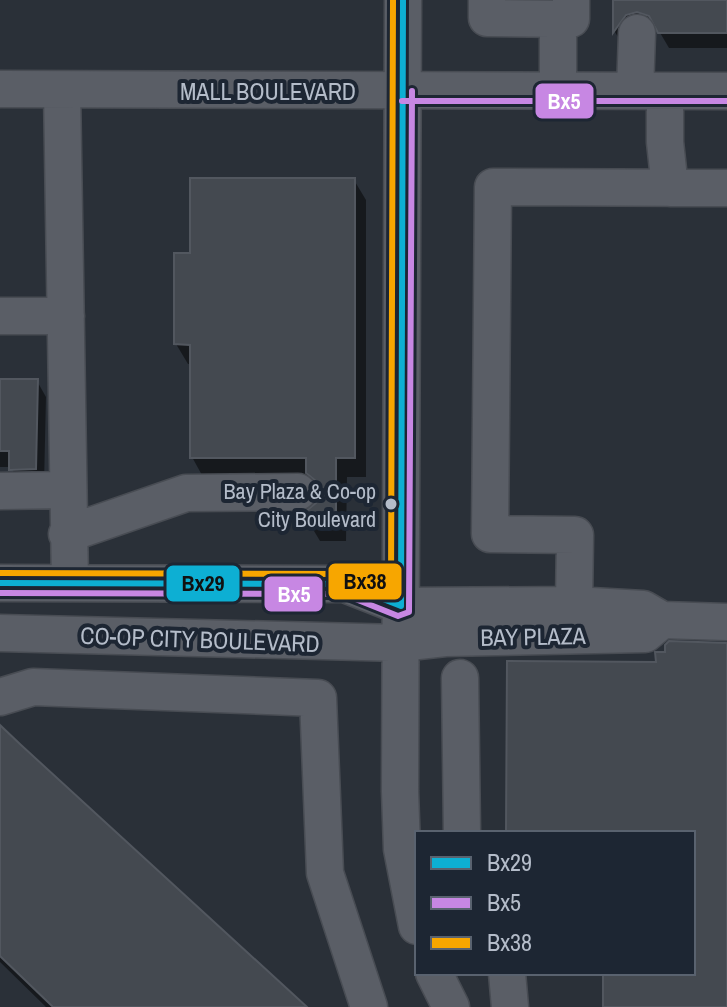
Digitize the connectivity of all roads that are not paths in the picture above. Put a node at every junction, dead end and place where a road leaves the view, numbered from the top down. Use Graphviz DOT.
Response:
graph roads {
  1 [pos="403,0"];
  2 [pos="487,0"];
  3 [pos="564,10"];
  4 [pos="637,33"];
  5 [pos="0,89"];
  6 [pos="62,90"];
  7 [pos="402,91"];
  8 [pos="558,91"];
  9 [pos="650,91"];
  10 [pos="727,91"];
  11 [pos="670,188"];
  12 [pos="727,188"];
  13 [pos="0,316"];
  14 [pos="66,316"];
  15 [pos="66,490"];
  16 [pos="0,491"];
  17 [pos="298,492"];
  18 [pos="67,534"];
  19 [pos="0,583"];
  20 [pos="70,583"];
  21 [pos="574,605"];
  22 [pos="401,606"];
  23 [pos="662,620"];
  24 [pos="727,622"];
  25 [pos="14,633"];
  26 [pos="400,643"];
  27 [pos="460,678"];
  28 [pos="16,692"];
  29 [pos="462,831"];
  30 [pos="415,916"];
  31 [pos="435,975"];
  32 [pos="507,975"];
  33 [pos="369,1007"];
  34 [pos="451,1007"];
  35 [pos="510,1007"];
  1 -- 7 [label="street"];
  2 -- 3 [label="street"];
  3 -- 8 [label="street"];
  4 -- 9 [label="street"];
  5 -- 6 [label="street, MALL BOULEVARD"];
  6 -- 7 [label="street, MALL BOULEVARD"];
  6 -- 14 [label="street"];
  7 -- 8 [label="street, MALL BOULEVARD"];
  7 -- 22 [label="street"];
  8 -- 9 [label="street, MALL BOULEVARD"];
  9 -- 10 [label="street, MALL BOULEVARD"];
  9 -- 11 [label="street"];
  11 -- 12 [label="street"];
  11 -- 21 [label="street"];
  13 -- 14 [label="street"];
  14 -- 15 [label="street"];
  15 -- 16 [label="street"];
  15 -- 18 [label="street"];
  17 -- 18 [label="street"];
  18 -- 20 [label="street"];
  19 -- 20 [label="street"];
  20 -- 22 [label="street"];
  21 -- 22 [label="street, BAY PLAZA"];
  21 -- 23 [label="street, BAY PLAZA"];
  22 -- 26 [label="street"];
  23 -- 24 [label="street, BAY PLAZA"];
  23 -- 26 [label="street, BAY PLAZA"];
  25 -- 26 [label="street, CO-OP CITY BOULEVARD"];
  25 -- 28 [label="street"];
  26 -- 30 [label="street"];
  27 -- 29 [label="street"];
  28 -- 33 [label="street"];
  31 -- 34 [label="street"];
  32 -- 35 [label="street"];
}
